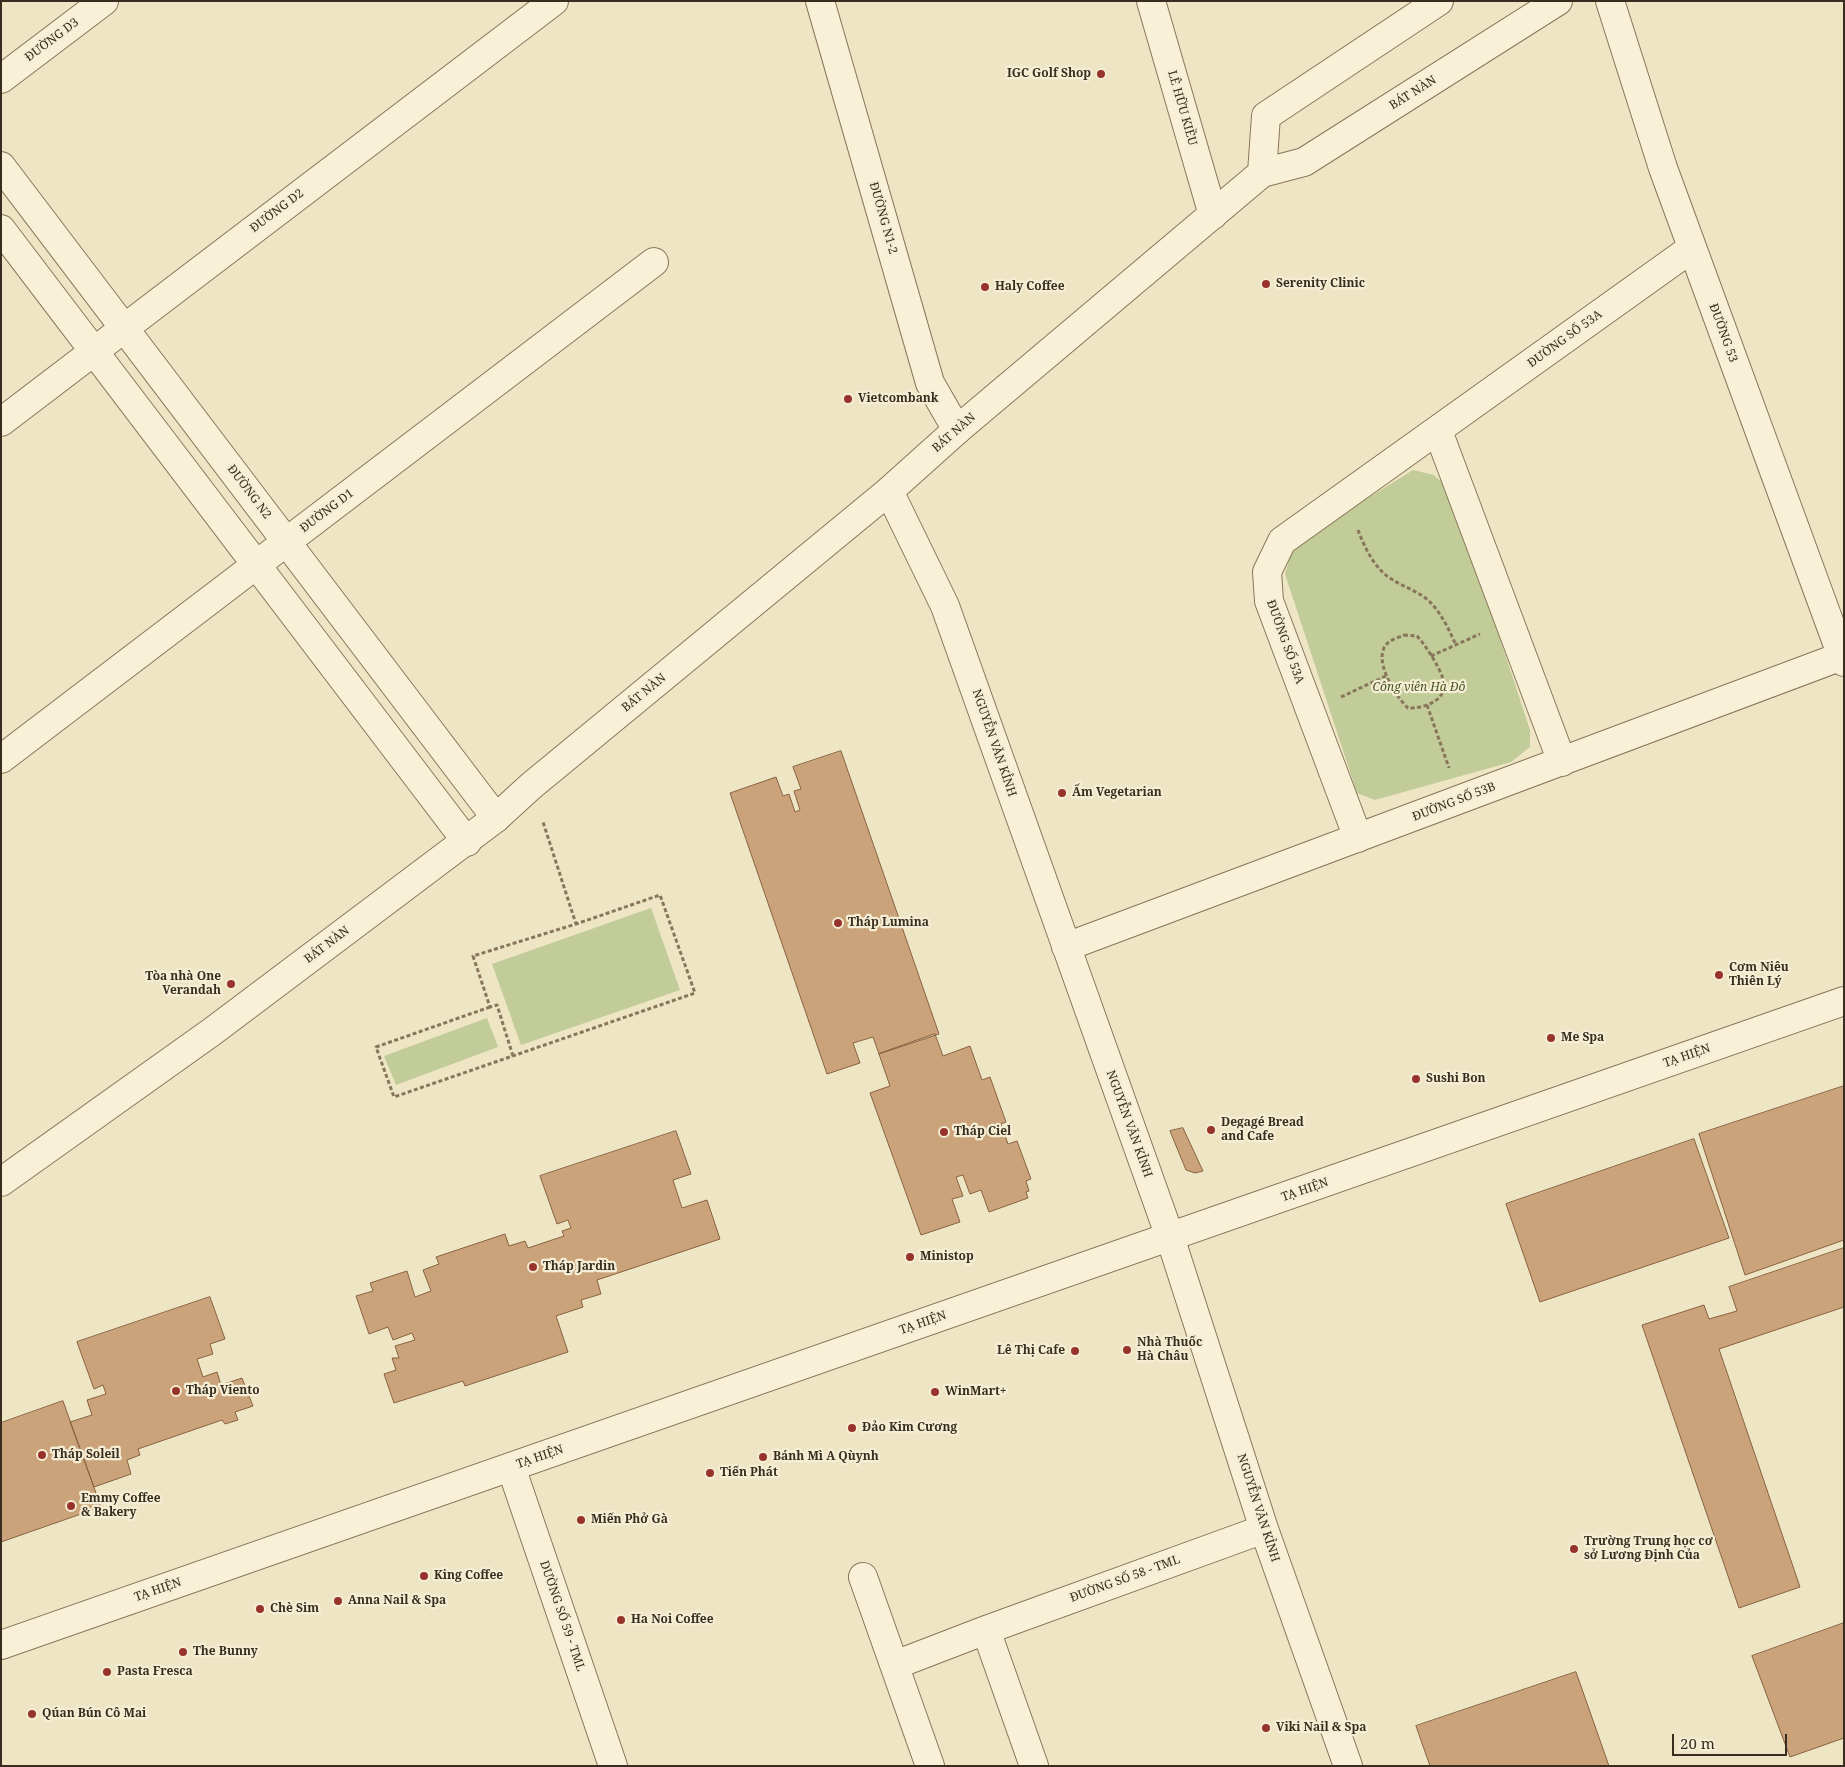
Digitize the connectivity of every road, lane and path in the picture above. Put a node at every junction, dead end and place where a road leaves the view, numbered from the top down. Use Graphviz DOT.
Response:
graph roads {
  1 [pos="104,1"];
  2 [pos="554,1"];
  3 [pos="820,1"];
  4 [pos="1151,1"];
  5 [pos="1439,1"];
  6 [pos="1558,1"];
  7 [pos="1610,1"];
  8 [pos="1,80"];
  9 [pos="1,166"];
  10 [pos="1262,173"];
  11 [pos="1213,215"];
  12 [pos="1,229"];
  13 [pos="1692,248"];
  14 [pos="654,262"];
  15 [pos="125,328"];
  16 [pos="94,351"];
  17 [pos="1,422"];
  18 [pos="957,430"];
  19 [pos="1438,431"];
  20 [pos="889,491"];
  21 [pos="1344,497"];
  22 [pos="287,541"];
  23 [pos="256,565"];
  24 [pos="1510,621"];
  25 [pos="1456,645"];
  26 [pos="1431,656"];
  27 [pos="1843,659"];
  28 [pos="1388,676"];
  29 [pos="1427,705"];
  30 [pos="1310,711"];
  31 [pos="1,759"];
  32 [pos="1562,762"];
  33 [pos="531,786"];
  34 [pos="1460,800"];
  35 [pos="496,818"];
  36 [pos="1358,838"];
  37 [pos="466,842"];
  38 [pos="576,924"];
  39 [pos="1066,947"];
  40 [pos="1844,1002"];
  41 [pos="490,1007"];
  42 [pos="514,1056"];
  43 [pos="1,1182"];
  44 [pos="1170,1237"];
  45 [pos="511,1467"];
  46 [pos="1264,1529"];
  47 [pos="863,1577"];
  48 [pos="986,1630"];
  49 [pos="1,1645"];
  50 [pos="895,1665"];
  51 [pos="613,1766"];
  52 [pos="930,1766"];
  53 [pos="1034,1766"];
  54 [pos="1348,1766"];
  1 -- 8 [label="street, ĐƯỜNG D3"];
  2 -- 15 [label="street, ĐƯỜNG D2"];
  3 -- 18 [label="street, ĐƯỜNG N1-2"];
  4 -- 11 [label="street, LÊ HỮU KIỀU"];
  5 -- 10 [label="street"];
  6 -- 10 [label="street, BÁT NÀN"];
  7 -- 13 [label="street, ĐƯỜNG 53"];
  9 -- 15 [label="street, ĐƯỜNG N2"];
  10 -- 11 [label="street, BÁT NÀN"];
  11 -- 18 [label="street, BÁT NÀN"];
  12 -- 16 [label="street"];
  13 -- 19 [label="street, ĐƯỜNG SỐ 53A"];
  13 -- 27 [label="street, ĐƯỜNG 53"];
  14 -- 22 [label="street, ĐƯỜNG D1"];
  15 -- 16 [label="street, ĐƯỜNG D2"];
  15 -- 22 [label="street, ĐƯỜNG N2"];
  16 -- 17 [label="street, ĐƯỜNG D2"];
  16 -- 23 [label="street"];
  18 -- 20 [label="street, BÁT NÀN"];
  19 -- 21 [label="street, ĐƯỜNG SỐ 53A"];
  19 -- 24 [label="street"];
  20 -- 33 [label="street, BÁT NÀN"];
  20 -- 39 [label="street, NGUYỄN VĂN KỈNH"];
  21 -- 25 [label="path"];
  21 -- 30 [label="street, ĐƯỜNG SỐ 53A"];
  22 -- 23 [label="street, ĐƯỜNG D1"];
  22 -- 35 [label="street, ĐƯỜNG N2"];
  23 -- 31 [label="street, ĐƯỜNG D1"];
  23 -- 37 [label="street"];
  24 -- 25 [label="path"];
  24 -- 32 [label="street"];
  25 -- 26 [label="path"];
  26 -- 28 [label="path"];
  26 -- 29 [label="path"];
  27 -- 32 [label="street, ĐƯỜNG SỐ 53B"];
  28 -- 29 [label="path"];
  28 -- 30 [label="path"];
  29 -- 34 [label="path"];
  30 -- 36 [label="street, ĐƯỜNG SỐ 53A"];
  32 -- 34 [label="street, ĐƯỜNG SỐ 53B"];
  33 -- 35 [label="street, BÁT NÀN"];
  33 -- 38 [label="path"];
  34 -- 36 [label="street, ĐƯỜNG SỐ 53B"];
  35 -- 37 [label="street, BÁT NÀN"];
  36 -- 39 [label="street, ĐƯỜNG SỐ 53B"];
  37 -- 43 [label="street, BÁT NÀN"];
  38 -- 41 [label="path"];
  38 -- 42 [label="path"];
  39 -- 44 [label="street, NGUYỄN VĂN KỈNH"];
  40 -- 44 [label="street, TẠ HIỆN"];
  41 -- 42 [label="path"];
  41 -- 42 [label="path"];
  44 -- 45 [label="street, TẠ HIỆN"];
  44 -- 46 [label="street, NGUYỄN VĂN KỈNH"];
  45 -- 49 [label="street, TẠ HIỆN"];
  45 -- 51 [label="street, DƯỜNG SỐ 59 - TML"];
  46 -- 48 [label="street, ĐƯỜNG SỐ 58 - TML"];
  46 -- 54 [label="street, NGUYỄN VĂN KỈNH"];
  47 -- 50 [label="street"];
  48 -- 50 [label="street, ĐƯỜNG SỐ 58 - TML"];
  48 -- 53 [label="street"];
  50 -- 52 [label="street"];
}
